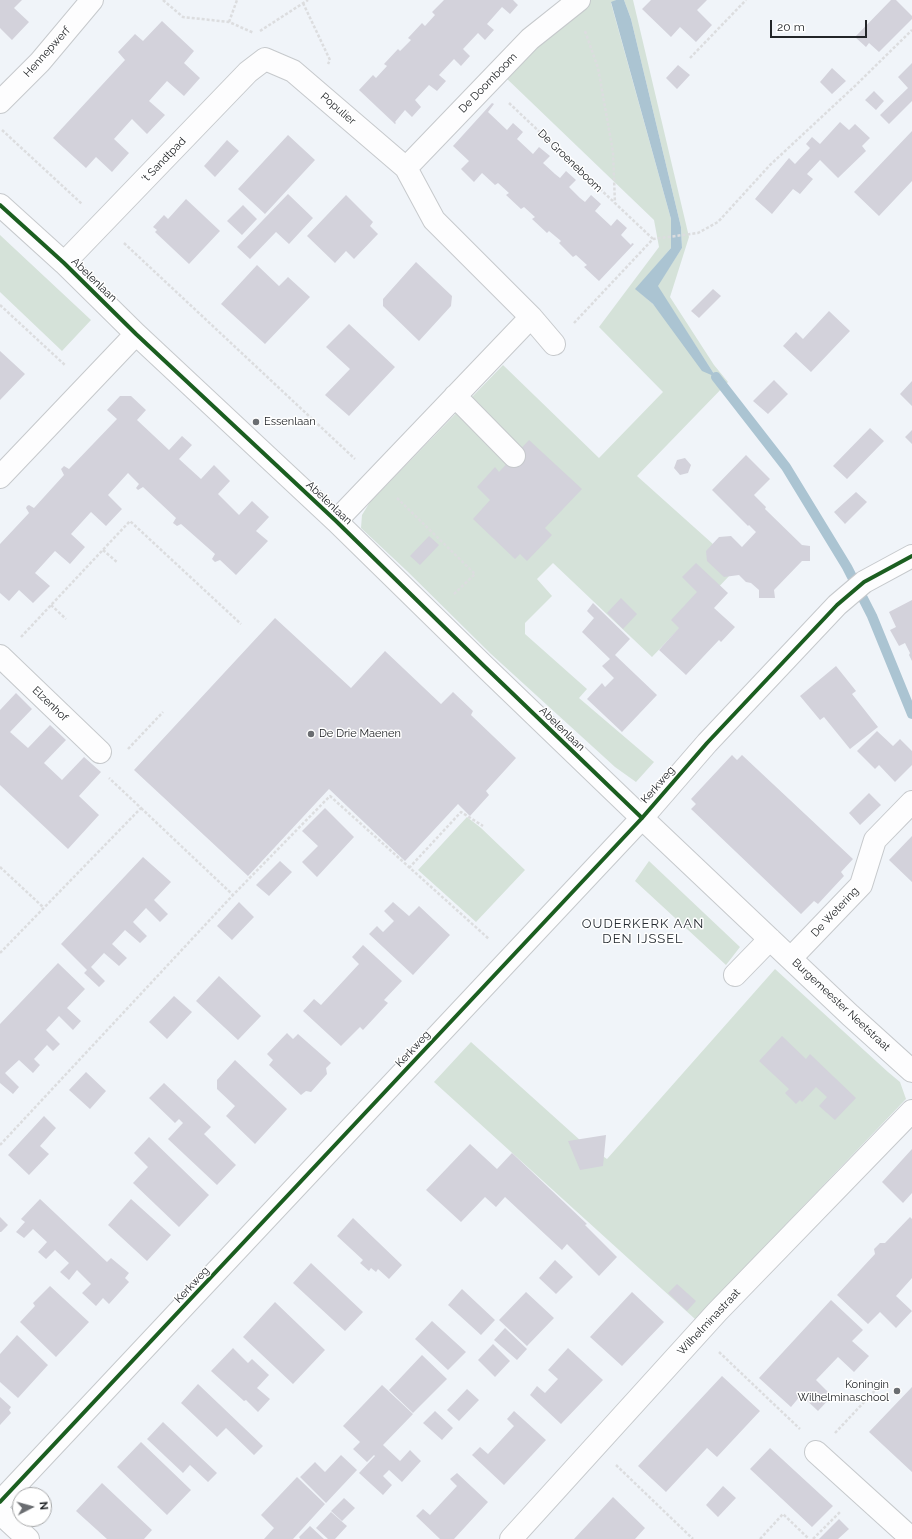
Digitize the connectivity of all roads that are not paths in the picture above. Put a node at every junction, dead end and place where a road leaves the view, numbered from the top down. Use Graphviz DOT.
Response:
graph roads {
  1 [pos="92,0"];
  2 [pos="578,2"];
  3 [pos="265,59"];
  4 [pos="0,102"];
  5 [pos="406,168"];
  6 [pos="0,205"];
  7 [pos="64,264"];
  8 [pos="531,317"];
  9 [pos="136,334"];
  10 [pos="554,344"];
  11 [pos="455,396"];
  12 [pos="514,456"];
  13 [pos="0,477"];
  14 [pos="336,521"];
  15 [pos="912,556"];
  16 [pos="1,657"];
  17 [pos="100,752"];
  18 [pos="912,802"];
  19 [pos="642,818"];
  20 [pos="770,939"];
  21 [pos="791,958"];
  22 [pos="735,975"];
  23 [pos="912,1071"];
  24 [pos="912,1112"];
  25 [pos="816,1452"];
  26 [pos="0,1502"];
  27 [pos="0,1513"];
  28 [pos="28,1539"];
  29 [pos="511,1539"];
  30 [pos="912,1539"];
  1 -- 4 [label="street, Hennepwerf"];
  2 -- 5 [label="street, De Doornboom"];
  3 -- 5 [label="street, Populier"];
  3 -- 7 [label="street, 't Sandtpad"];
  5 -- 8 [label="street"];
  6 -- 7 [label="street, Abelenlaan"];
  7 -- 9 [label="street, Abelenlaan"];
  8 -- 10 [label="street"];
  8 -- 11 [label="street, Abelenlaan"];
  9 -- 13 [label="street"];
  9 -- 14 [label="street, Abelenlaan"];
  11 -- 12 [label="street"];
  11 -- 14 [label="street, Abelenlaan"];
  14 -- 19 [label="street, Abelenlaan"];
  15 -- 19 [label="street, Kerkweg"];
  16 -- 17 [label="street, Elzenhof"];
  18 -- 21 [label="street, De Wetering"];
  19 -- 20 [label="street, Burgemeester Neetstraat"];
  19 -- 26 [label="street, Kerkweg"];
  20 -- 21 [label="street, Burgemeester Neetstraat"];
  20 -- 22 [label="street"];
  21 -- 23 [label="street, Burgemeester Neetstraat"];
  24 -- 29 [label="street, Wilhelminastraat"];
  25 -- 30 [label="street"];
  27 -- 28 [label="street"];
}
